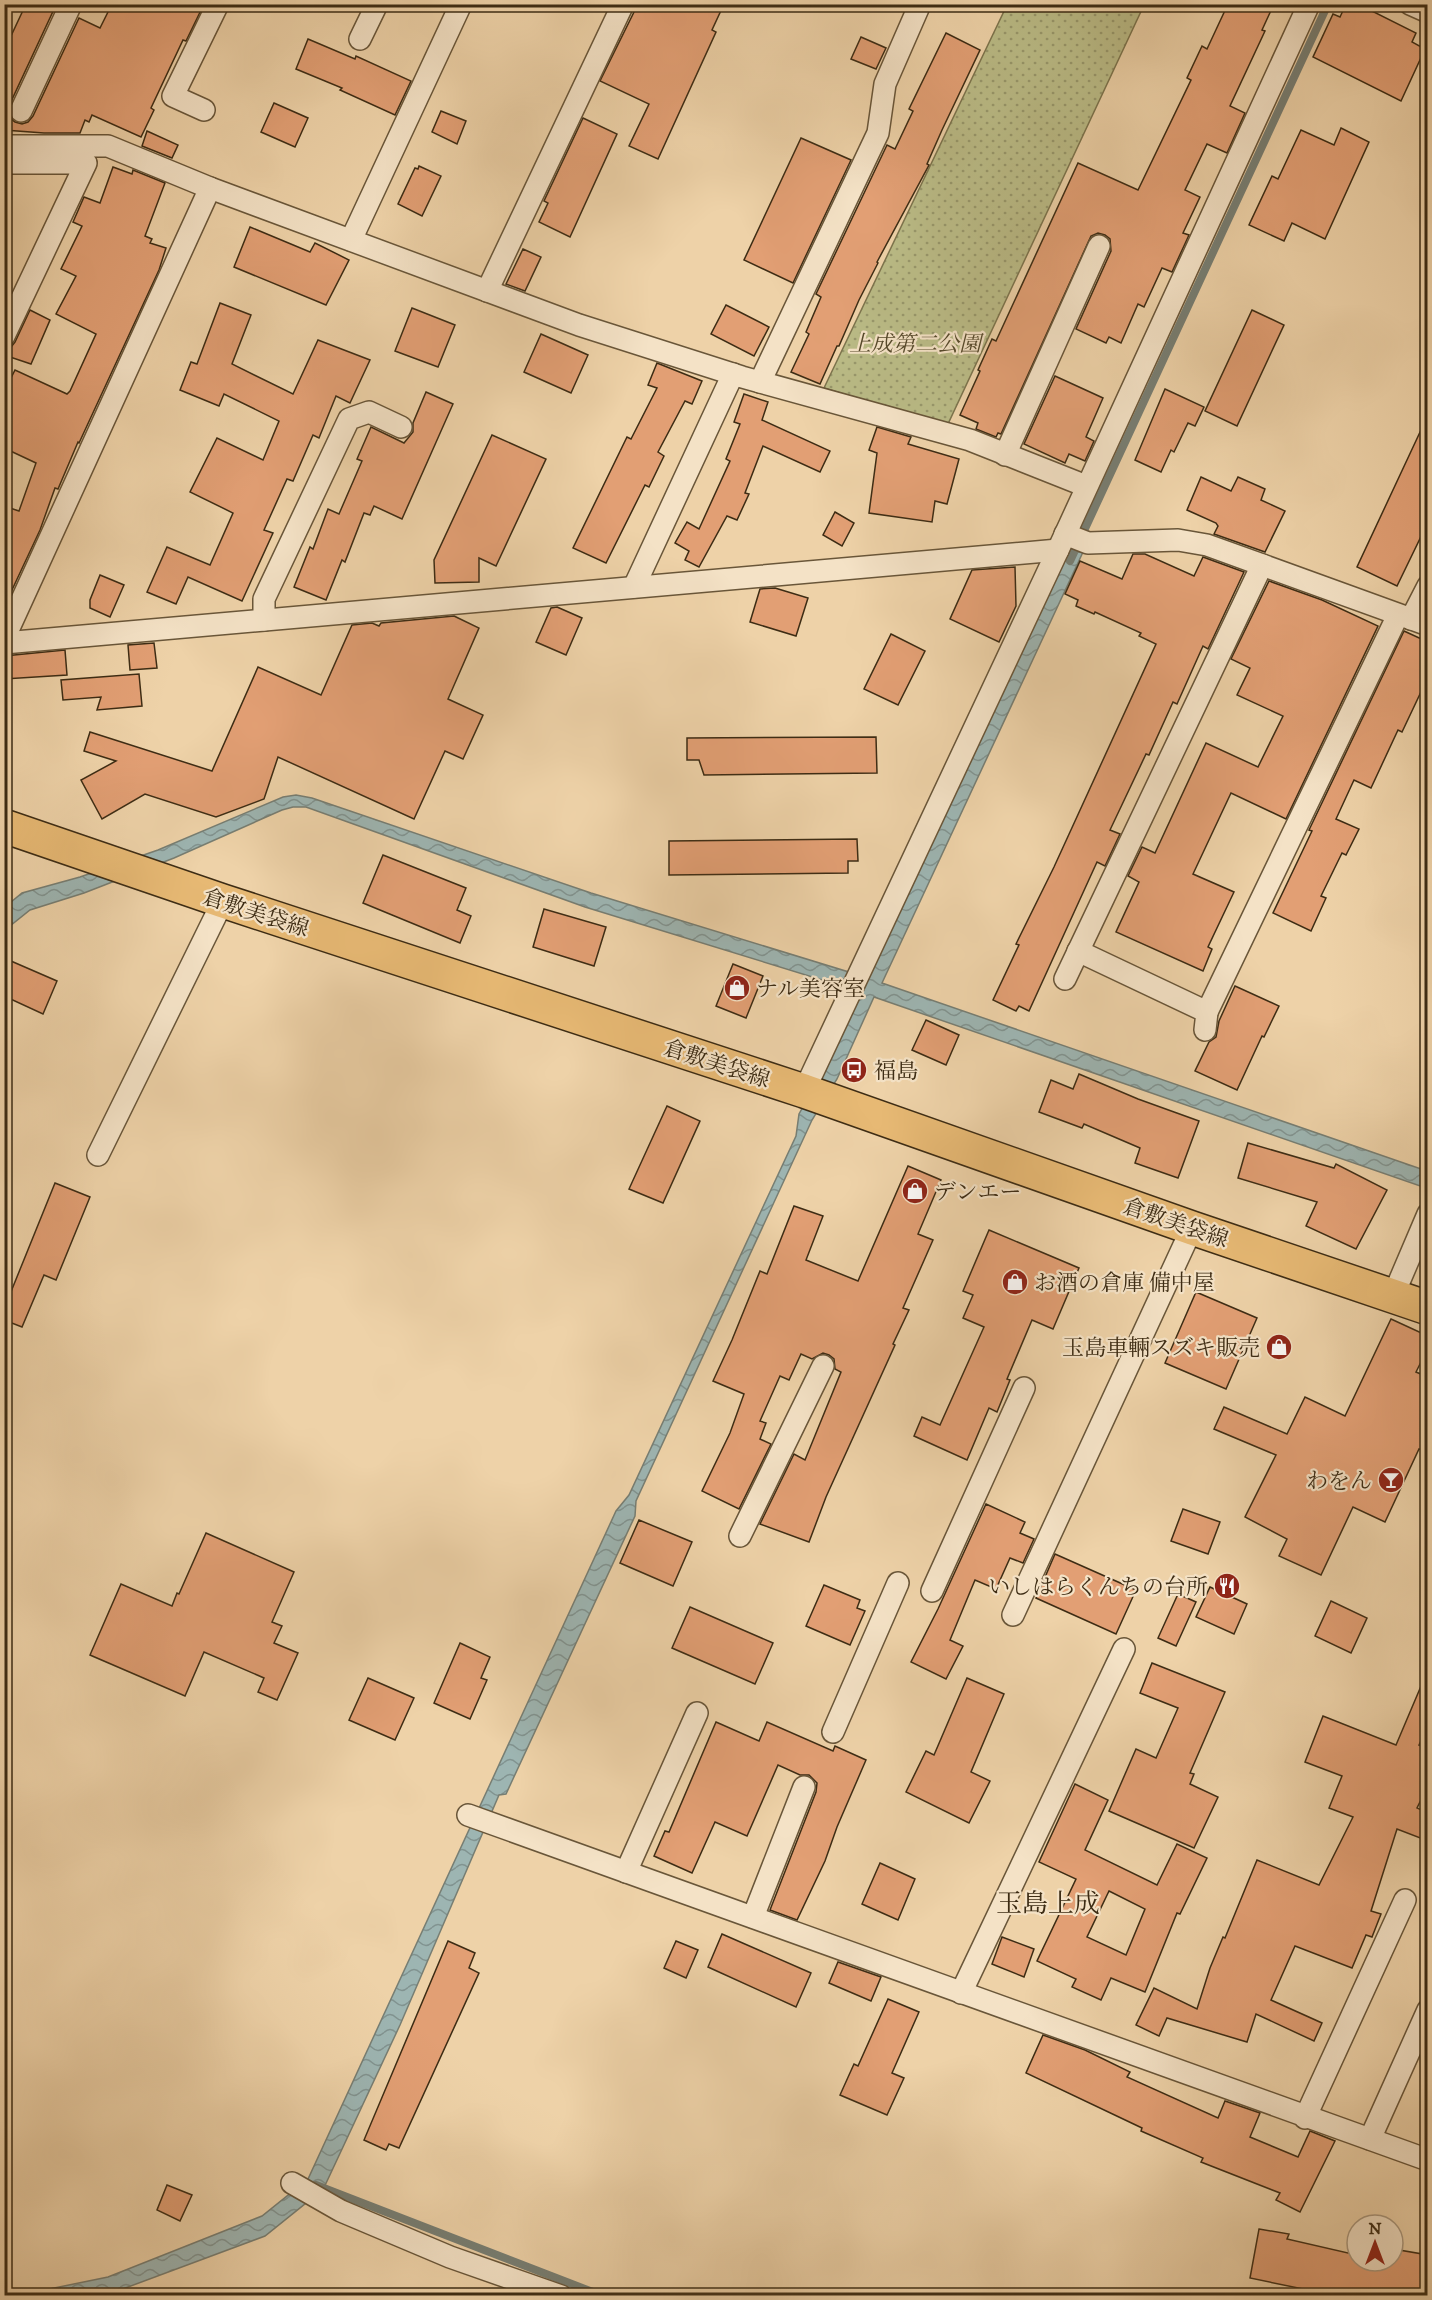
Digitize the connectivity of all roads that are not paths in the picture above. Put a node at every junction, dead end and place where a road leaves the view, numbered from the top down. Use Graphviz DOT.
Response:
graph roads {
  1 [pos="71,4"];
  2 [pos="218,4"];
  3 [pos="377,4"];
  4 [pos="461,4"];
  5 [pos="623,4"];
  6 [pos="920,4"];
  7 [pos="1309,4"];
  8 [pos="1410,4"];
  9 [pos="1428,12"];
  10 [pos="360,39"];
  11 [pos="204,110"];
  12 [pos="21,111"];
  13 [pos="4,146"];
  14 [pos="4,163"];
  15 [pos="210,188"];
  16 [pos="351,240"];
  17 [pos="1099,246"];
  18 [pos="487,291"];
  19 [pos="4,336"];
  20 [pos="733,374"];
  21 [pos="760,382"];
  22 [pos="401,427"];
  23 [pos="1005,455"];
  24 [pos="1086,486"];
  25 [pos="1071,541"];
  26 [pos="1262,565"];
  27 [pos="1428,586"];
  28 [pos="634,587"];
  29 [pos="264,620"];
  30 [pos="1412,620"];
  31 [pos="4,641"];
  32 [pos="4,826"];
  33 [pos="223,901"];
  34 [pos="1078,951"];
  35 [pos="1065,979"];
  36 [pos="804,1091"];
  37 [pos="98,1155"];
  38 [pos="1428,1214"];
  39 [pos="1192,1228"];
  40 [pos="1393,1296"];
  41 [pos="1428,1308"];
  42 [pos="823,1366"];
  43 [pos="1024,1388"];
  44 [pos="740,1536"];
  45 [pos="898,1583"];
  46 [pos="932,1591"];
  47 [pos="1013,1615"];
  48 [pos="1124,1649"];
  49 [pos="697,1713"];
  50 [pos="833,1732"];
  51 [pos="804,1787"];
  52 [pos="468,1815"];
  53 [pos="626,1872"];
  54 [pos="1405,1899"];
  55 [pos="753,1917"];
  56 [pos="961,1993"];
  57 [pos="1428,2010"];
  58 [pos="1305,2118"];
  59 [pos="1370,2139"];
  60 [pos="1428,2160"];
  61 [pos="293,2183"];
  62 [pos="561,2295"];
  1 -- 12 [label="street"];
  2 -- 11 [label="street"];
  3 -- 10 [label="street"];
  4 -- 16 [label="street"];
  5 -- 18 [label="street"];
  6 -- 21 [label="street"];
  7 -- 24 [label="street"];
  8 -- 9 [label="street"];
  13 -- 15 [label="street"];
  14 -- 19 [label="street"];
  15 -- 16 [label="street"];
  15 -- 31 [label="street"];
  16 -- 18 [label="street"];
  17 -- 23 [label="street"];
  18 -- 20 [label="street"];
  20 -- 21 [label="street"];
  20 -- 28 [label="street"];
  21 -- 23 [label="street"];
  22 -- 29 [label="street"];
  23 -- 24 [label="street"];
  24 -- 25 [label="street"];
  25 -- 26 [label="street"];
  25 -- 28 [label="street"];
  25 -- 36 [label="street"];
  26 -- 30 [label="street"];
  26 -- 34 [label="street"];
  27 -- 30 [label="street"];
  28 -- 29 [label="street"];
  29 -- 31 [label="street"];
  30 -- 34 [label="street"];
  32 -- 33 [label="main road, 倉敷美袋線"];
  33 -- 36 [label="main road, 倉敷美袋線"];
  33 -- 37 [label="street"];
  34 -- 35 [label="street"];
  36 -- 39 [label="main road, 倉敷美袋線"];
  38 -- 40 [label="street"];
  39 -- 40 [label="main road, 倉敷美袋線"];
  39 -- 47 [label="street"];
  40 -- 41 [label="main road, 倉敷美袋線"];
  42 -- 44 [label="street"];
  43 -- 46 [label="street"];
  45 -- 50 [label="street"];
  48 -- 56 [label="street"];
  49 -- 53 [label="street"];
  51 -- 55 [label="street"];
  52 -- 53 [label="street"];
  53 -- 55 [label="street"];
  54 -- 58 [label="street"];
  55 -- 56 [label="street"];
  56 -- 58 [label="street"];
  57 -- 59 [label="street"];
  58 -- 59 [label="street"];
  59 -- 60 [label="street"];
  61 -- 62 [label="street"];
}
